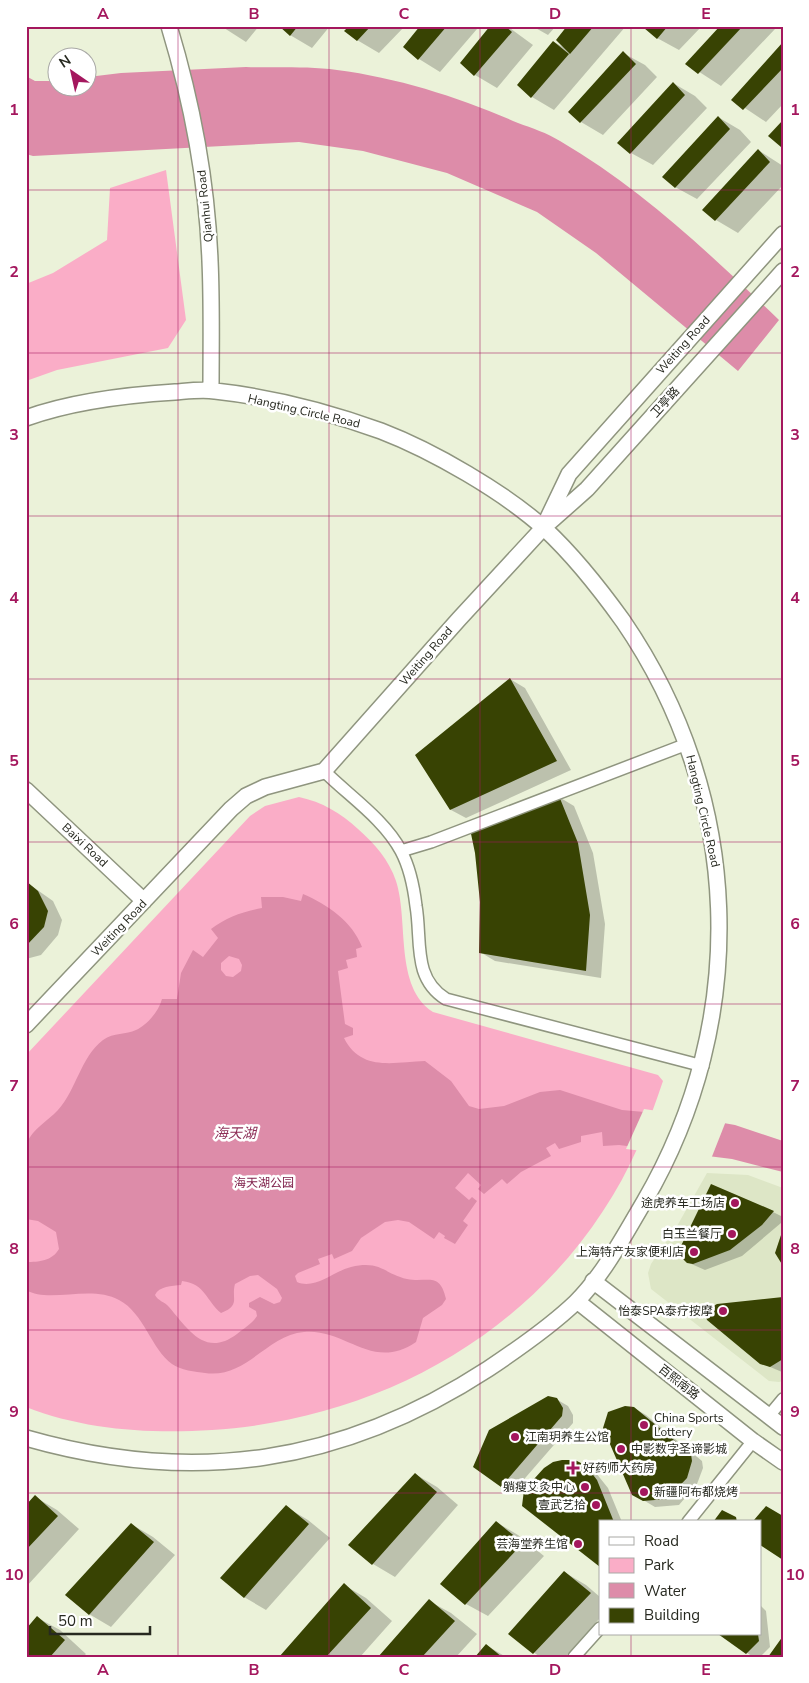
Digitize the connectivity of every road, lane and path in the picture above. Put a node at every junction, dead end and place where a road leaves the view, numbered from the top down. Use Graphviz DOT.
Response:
graph roads {
  1 [pos="169,26"];
  2 [pos="783,234"];
  3 [pos="783,270"];
  4 [pos="211,390"];
  5 [pos="26,418"];
  6 [pos="543,528"];
  7 [pos="688,744"];
  8 [pos="324,771"];
  9 [pos="26,790"];
  10 [pos="401,851"];
  11 [pos="144,901"];
  12 [pos="26,1025"];
  13 [pos="703,1066"];
  14 [pos="593,1281"];
  15 [pos="577,1301"];
  16 [pos="783,1399"];
  17 [pos="768,1417"];
  18 [pos="783,1427"];
  19 [pos="26,1438"];
  20 [pos="753,1441"];
  21 [pos="783,1462"];
  22 [pos="690,1520"];
  23 [pos="599,1629"];
  24 [pos="574,1657"];
  1 -- 4 [label="street, Qianhui Road"];
  2 -- 6 [label="street, Weiting Road"];
  3 -- 6 [label="street, 卫亭路"];
  4 -- 5 [label="street, Hangting Circle Road"];
  4 -- 6 [label="street, Hangting Circle Road"];
  6 -- 7 [label="street, Hangting Circle Road"];
  6 -- 8 [label="street, Weiting Road"];
  7 -- 10 [label="street"];
  7 -- 13 [label="street, Hangting Circle Road"];
  8 -- 10 [label="street"];
  8 -- 11 [label="street, Weiting Road"];
  9 -- 11 [label="street, Baixi Road"];
  10 -- 13 [label="street"];
  11 -- 12 [label="street, Weiting Road"];
  13 -- 14 [label="street, Hangting Circle Road"];
  14 -- 15 [label="street, Hangting Circle Road"];
  14 -- 17 [label="street"];
  15 -- 19 [label="street, Hangting Circle Road"];
  15 -- 20 [label="street, 百熙南路"];
  16 -- 17 [label="street"];
  17 -- 18 [label="street"];
  20 -- 21 [label="street, 百熙南路"];
  20 -- 22 [label="street"];
  23 -- 24 [label="street"];
}
